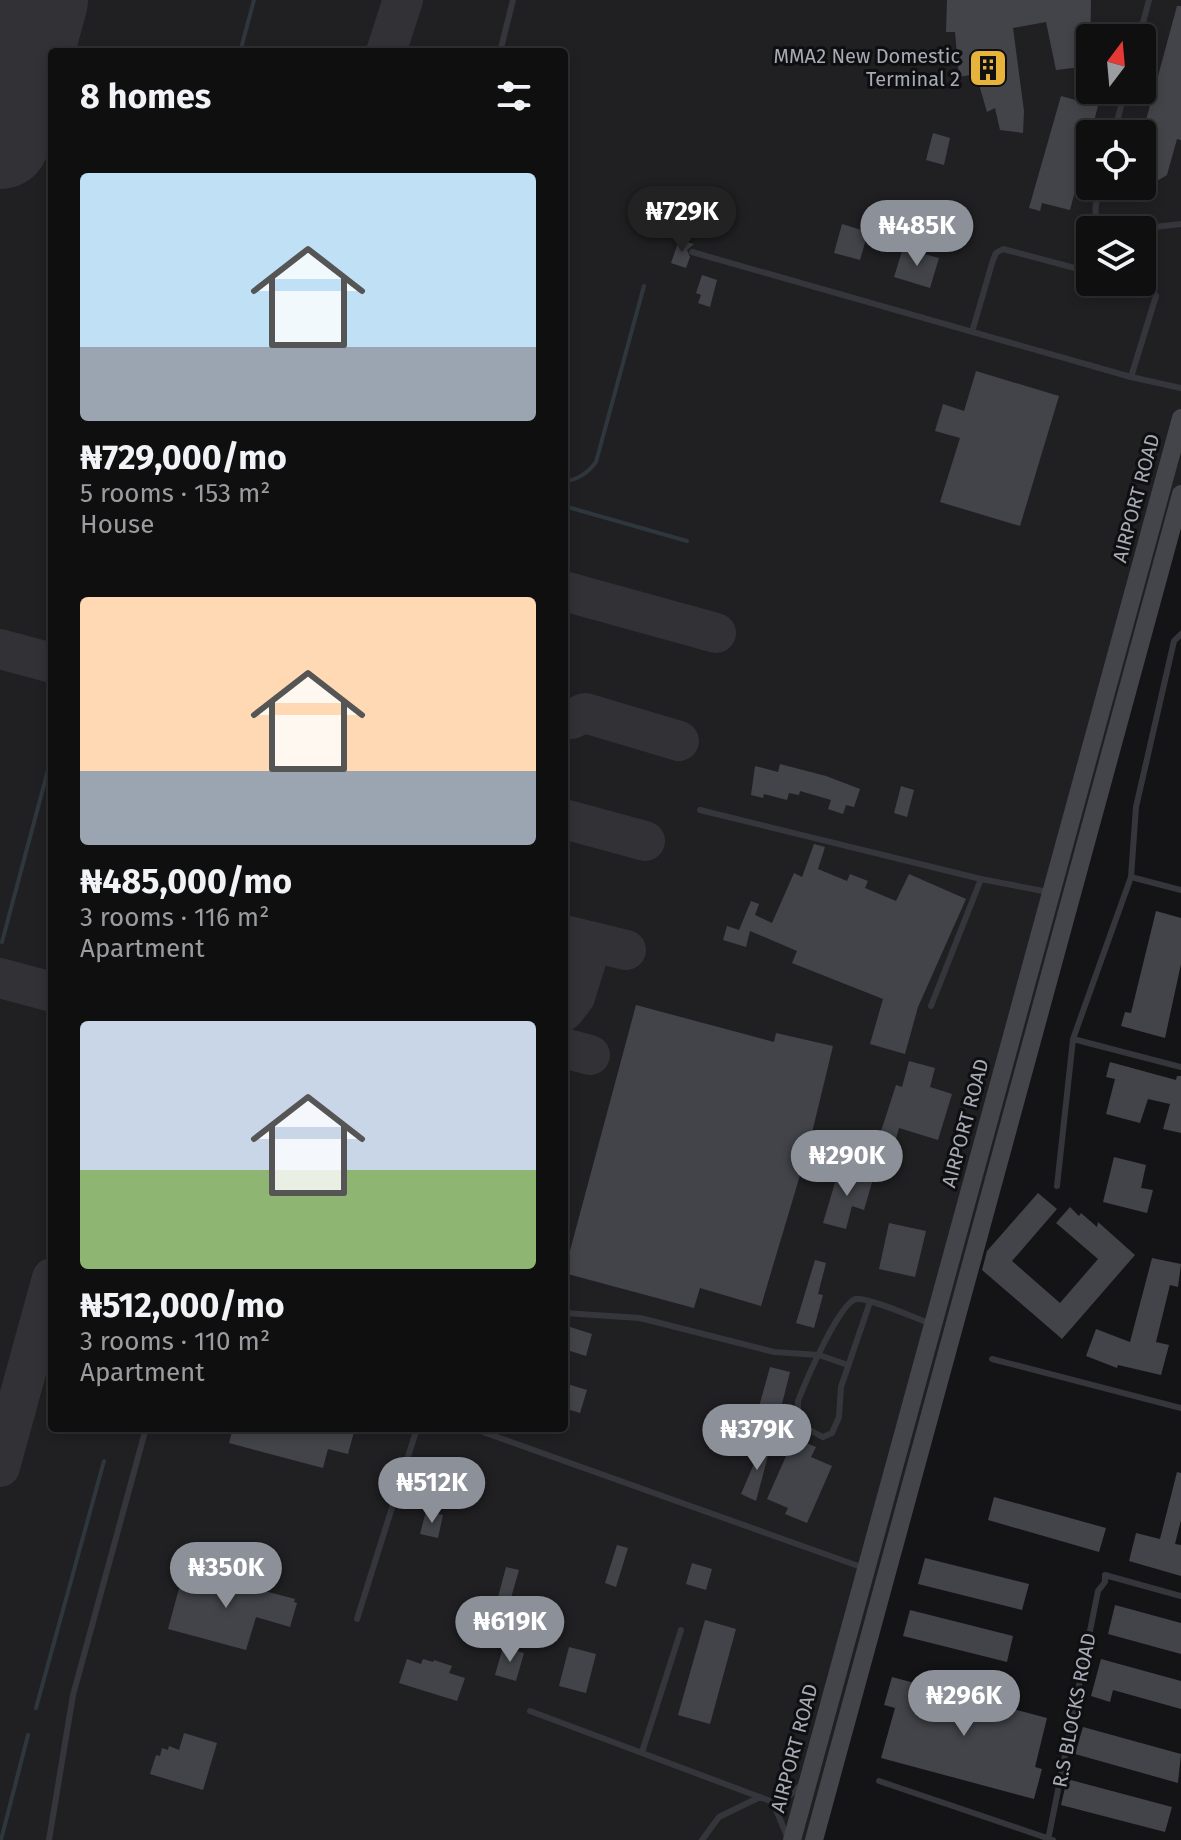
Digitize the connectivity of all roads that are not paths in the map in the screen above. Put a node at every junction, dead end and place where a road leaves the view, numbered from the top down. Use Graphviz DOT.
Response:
graph roads {
  1 [pos="513,0"];
  2 [pos="1149,0"];
  3 [pos="1143,24"];
  4 [pos="501,48"];
  5 [pos="1181,224"];
  6 [pos="1156,227"];
  7 [pos="692,252"];
  8 [pos="1076,268"];
  9 [pos="1156,296"];
  10 [pos="972,332"];
  11 [pos="1131,377"];
  12 [pos="1181,388"];
  13 [pos="1181,418"];
  14 [pos="1181,494"];
  15 [pos="1181,634"];
  16 [pos="700,810"];
  17 [pos="1131,877"];
  18 [pos="981,879"];
  19 [pos="1181,890"];
  20 [pos="1051,892"];
  21 [pos="931,1006"];
  22 [pos="1073,1039"];
  23 [pos="1181,1067"];
  24 [pos="1057,1186"];
  25 [pos="870,1302"];
  26 [pos="568,1313"];
  27 [pos="933,1325"];
  28 [pos="819,1355"];
  29 [pos="992,1359"];
  30 [pos="848,1365"];
  31 [pos="1181,1408"];
  32 [pos="145,1432"];
  33 [pos="416,1432"];
  34 [pos="483,1432"];
  35 [pos="866,1569"];
  36 [pos="1181,1596"];
  37 [pos="357,1619"];
  38 [pos="681,1630"];
  39 [pos="530,1711"];
  40 [pos="642,1752"];
  41 [pos="809,1777"];
  42 [pos="879,1781"];
  43 [pos="760,1797"];
  44 [pos="773,1802"];
  45 [pos="705,1838"];
  46 [pos="1050,1839"];
  47 [pos="49,1840"];
  48 [pos="790,1840"];
  49 [pos="814,1840"];
  1 -- 4 [label="lane"];
  2 -- 3 [label="lane"];
  5 -- 6 [label="lane"];
  7 -- 10 [label="lane"];
  8 -- 10 [label="lane"];
  9 -- 11 [label="lane"];
  10 -- 11 [label="lane"];
  11 -- 12 [label="lane"];
  13 -- 20 [label="main road, AIRPORT ROAD"];
  14 -- 49 [label="main road, AIRPORT ROAD"];
  15 -- 17 [label="lane"];
  16 -- 18 [label="lane"];
  17 -- 19 [label="lane"];
  17 -- 22 [label="lane"];
  18 -- 20 [label="lane"];
  18 -- 21 [label="lane"];
  20 -- 27 [label="main road, AIRPORT ROAD"];
  22 -- 23 [label="lane"];
  22 -- 24 [label="lane"];
  25 -- 27 [label="lane"];
  25 -- 28 [label="lane"];
  25 -- 30 [label="lane"];
  26 -- 28 [label="lane"];
  27 -- 35 [label="main road, AIRPORT ROAD"];
  28 -- 30 [label="lane"];
  28 -- 30 [label="lane"];
  29 -- 31 [label="lane"];
  32 -- 47 [label="lane"];
  33 -- 37 [label="lane"];
  34 -- 35 [label="lane"];
  35 -- 41 [label="main road, AIRPORT ROAD"];
  36 -- 46 [label="lane, R.S BLOCKS ROAD"];
  38 -- 40 [label="lane"];
  39 -- 40 [label="lane"];
  40 -- 43 [label="lane"];
  41 -- 44 [label="lane"];
  41 -- 48 [label="main road, AIRPORT ROAD"];
  42 -- 46 [label="lane"];
  43 -- 44 [label="lane"];
  43 -- 45 [label="lane"];
  44 -- 48 [label="lane"];
}
